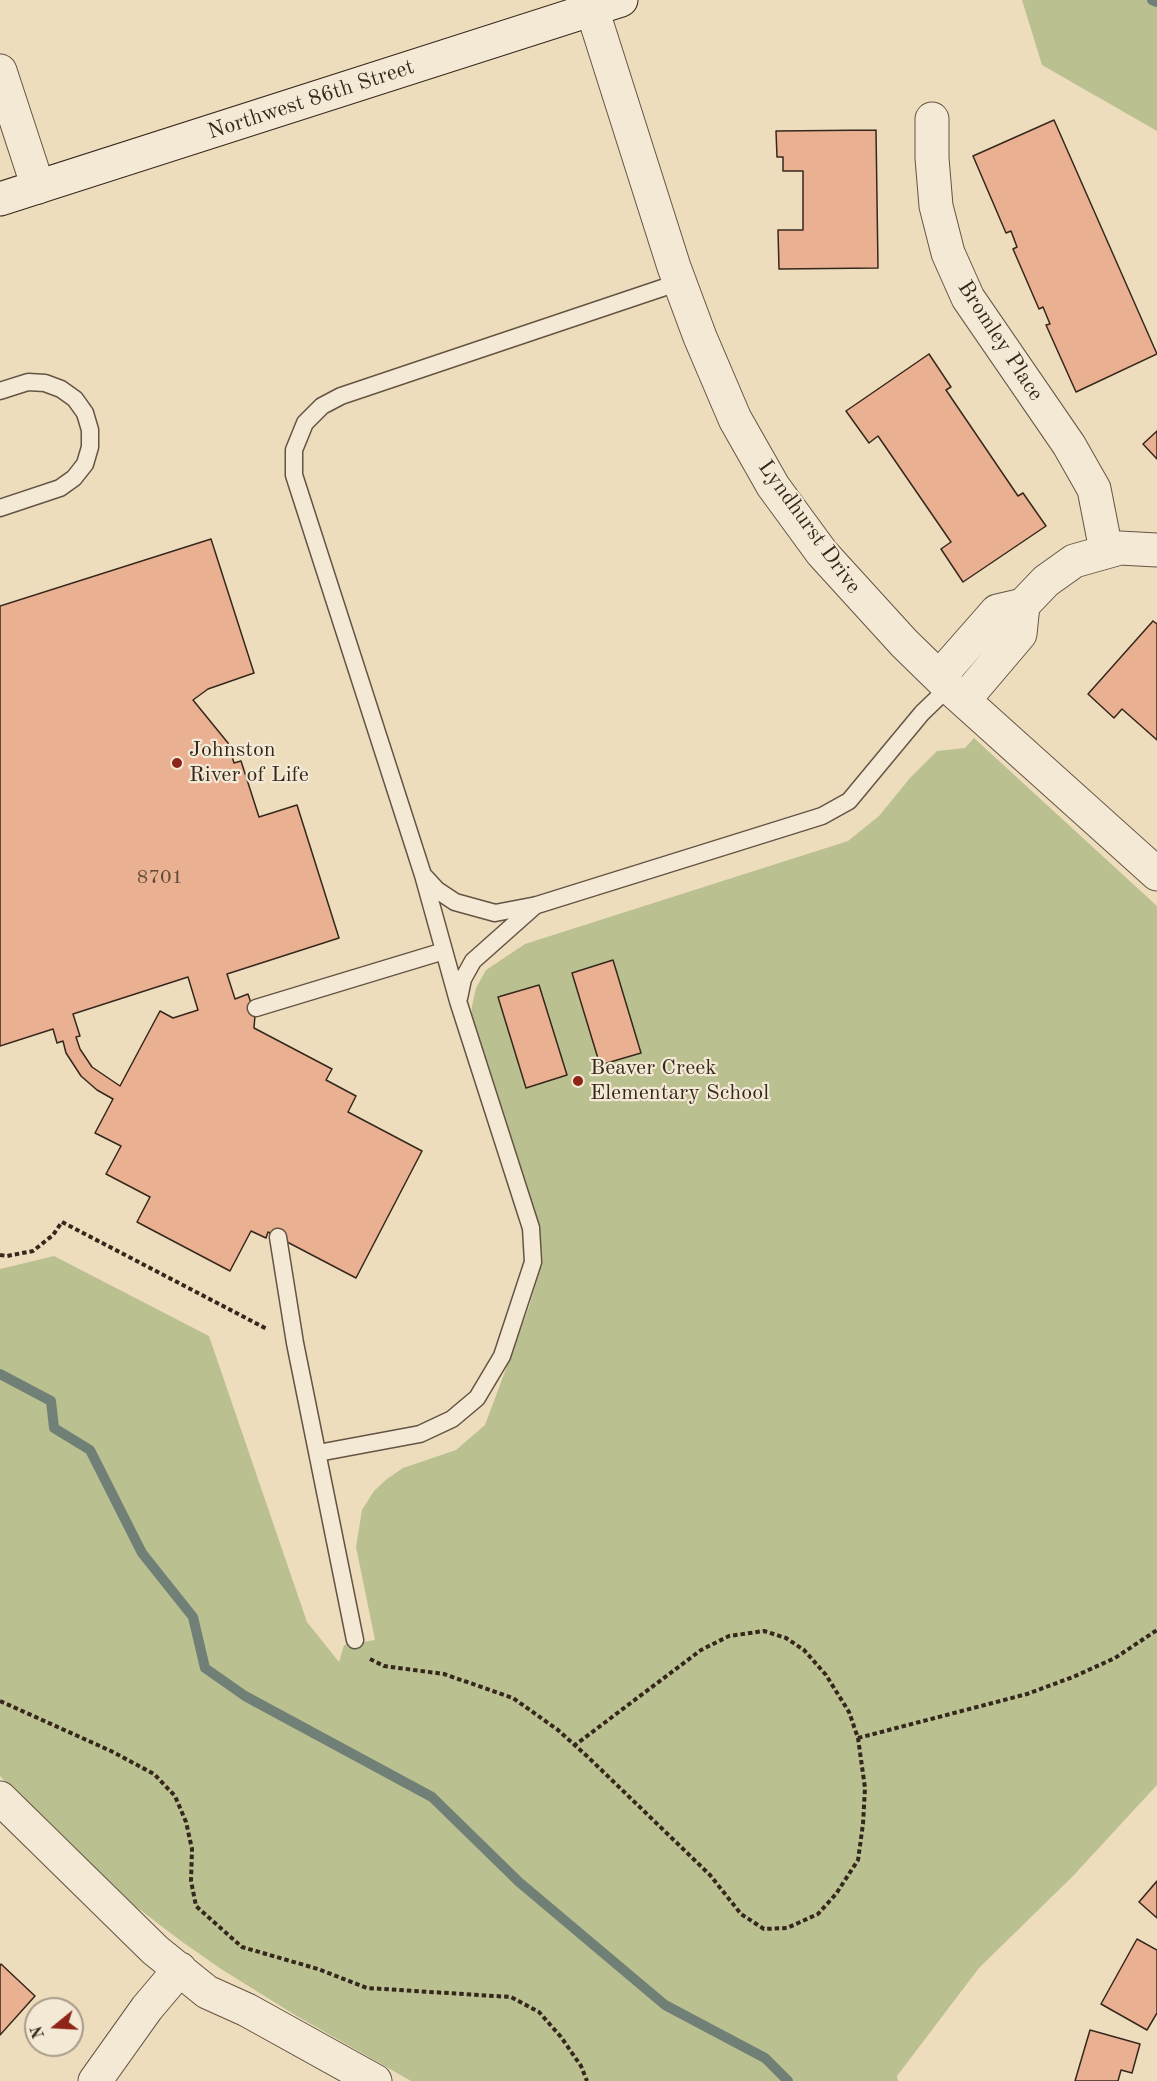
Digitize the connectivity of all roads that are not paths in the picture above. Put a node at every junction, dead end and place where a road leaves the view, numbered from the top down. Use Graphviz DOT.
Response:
graph roads {
  1 [pos="606,5"];
  2 [pos="0,71"];
  3 [pos="932,119"];
  4 [pos="38,187"];
  5 [pos="0,199"];
  6 [pos="680,282"];
  7 [pos="0,391"];
  8 [pos="0,508"];
  9 [pos="1106,550"];
  10 [pos="1157,550"];
  11 [pos="951,688"];
  12 [pos="1157,874"];
  13 [pos="423,875"];
  14 [pos="537,904"];
  15 [pos="444,951"];
  16 [pos="458,1001"];
  17 [pos="256,1008"];
  18 [pos="278,1237"];
  19 [pos="318,1453"];
  20 [pos="355,1640"];
  21 [pos="0,1798"];
  22 [pos="180,1969"];
  23 [pos="95,2081"];
  24 [pos="375,2081"];
  1 -- 4 [label="street, Northwest 86th Street"];
  1 -- 6 [label="street, Lyndhurst Drive"];
  2 -- 4 [label="street"];
  3 -- 9 [label="street, Bromley Place"];
  4 -- 5 [label="street, Northwest 86th Street"];
  6 -- 11 [label="street, Lyndhurst Drive"];
  6 -- 13 [label="lane"];
  7 -- 8 [label="lane"];
  9 -- 10 [label="street"];
  9 -- 11 [label="street"];
  11 -- 12 [label="street, Lyndhurst Drive"];
  11 -- 14 [label="lane"];
  13 -- 14 [label="lane"];
  13 -- 15 [label="lane"];
  14 -- 16 [label="lane"];
  15 -- 16 [label="lane"];
  15 -- 17 [label="lane"];
  16 -- 19 [label="lane"];
  18 -- 19 [label="lane"];
  19 -- 20 [label="lane"];
  21 -- 22 [label="street"];
  22 -- 23 [label="street"];
  22 -- 24 [label="street"];
}
